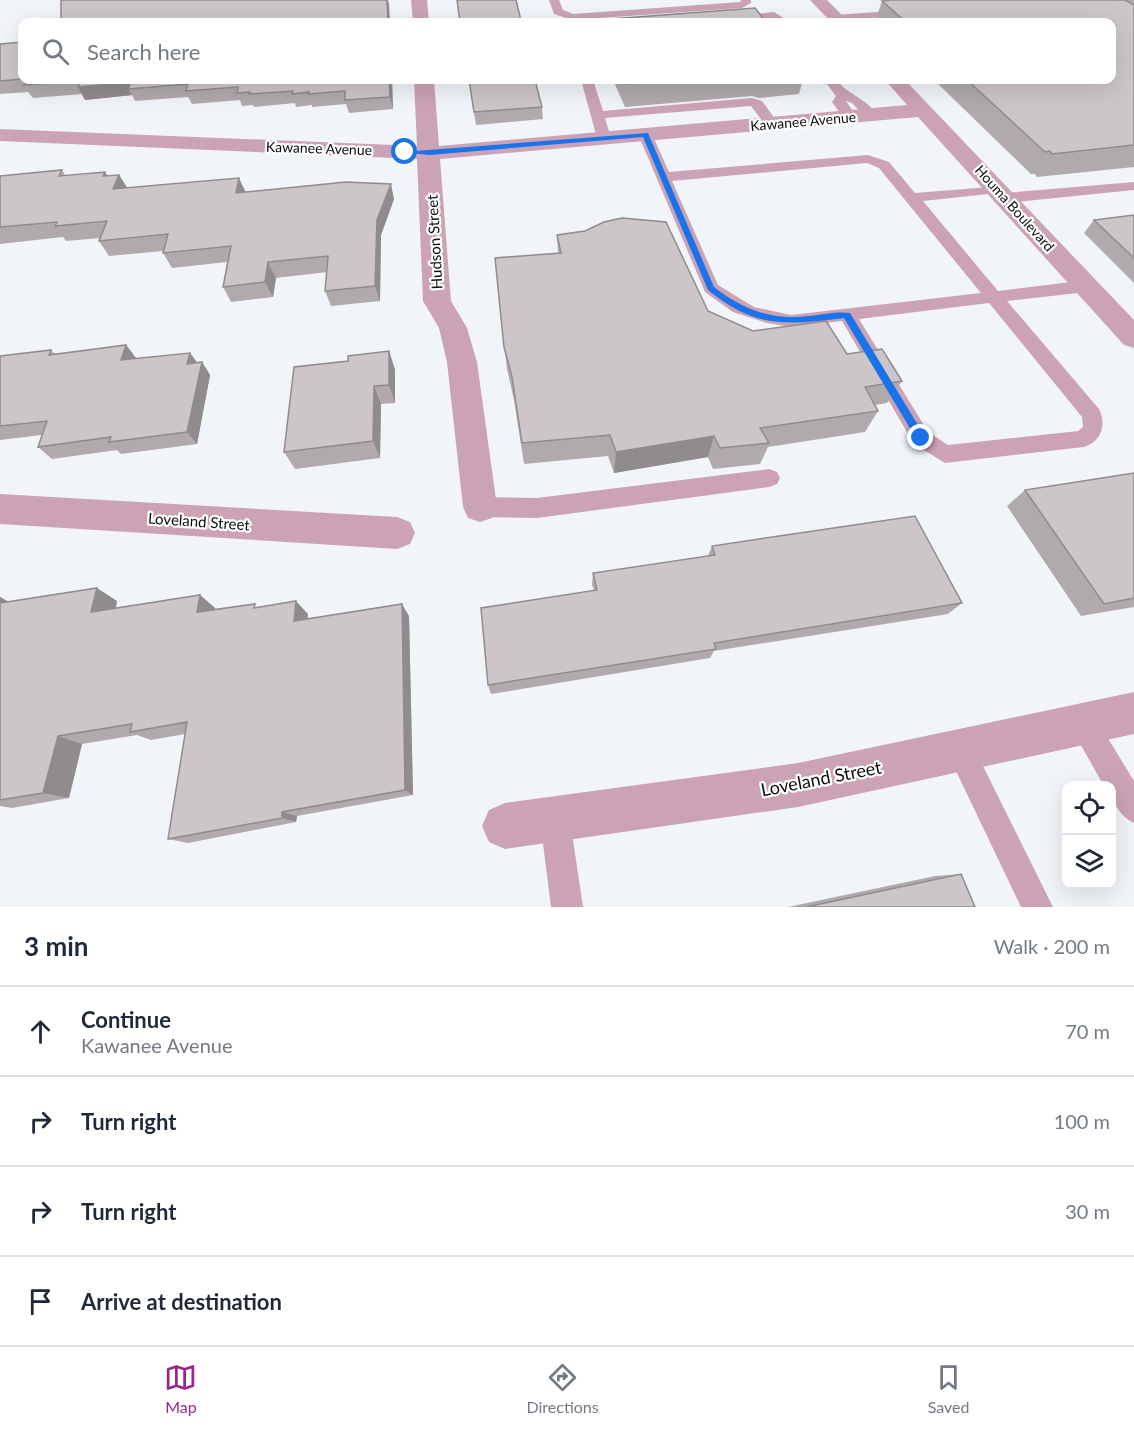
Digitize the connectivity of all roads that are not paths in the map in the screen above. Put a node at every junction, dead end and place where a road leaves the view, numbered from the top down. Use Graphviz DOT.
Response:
graph roads {
  1 [pos="419,0"];
  2 [pos="554,0"];
  3 [pos="746,0"];
  4 [pos="818,0"];
  5 [pos="923,12"];
  6 [pos="421,18"];
  7 [pos="746,18"];
  8 [pos="778,18"];
  9 [pos="836,18"];
  10 [pos="859,18"];
  11 [pos="424,84"];
  12 [pos="588,84"];
  13 [pos="833,84"];
  14 [pos="899,84"];
  15 [pos="855,109"];
  16 [pos="924,110"];
  17 [pos="647,111"];
  18 [pos="597,115"];
  19 [pos="771,123"];
  20 [pos="652,134"];
  21 [pos="0,135"];
  22 [pos="604,138"];
  23 [pos="429,153"];
  24 [pos="664,177"];
  25 [pos="1134,186"];
  26 [pos="1001,193"];
  27 [pos="911,198"];
  28 [pos="1087,286"];
  29 [pos="995,297"];
  30 [pos="847,315"];
  31 [pos="1129,326"];
  32 [pos="769,478"];
  33 [pos="480,507"];
  34 [pos="0,508"];
  35 [pos="397,533"];
  36 [pos="1134,713"];
  37 [pos="1083,724"];
  38 [pos="960,750"];
  39 [pos="1134,808"];
  40 [pos="555,819"];
  41 [pos="505,826"];
  42 [pos="567,907"];
  43 [pos="1037,907"];
  1 -- 6 [label="street"];
  2 -- 3 [label="lane"];
  4 -- 9 [label="street"];
  5 -- 10 [label="lane"];
  7 -- 8 [label="lane"];
  11 -- 23 [label="street, Hudson Street"];
  12 -- 18 [label="lane"];
  13 -- 15 [label="lane"];
  14 -- 16 [label="street, Houma Boulevard"];
  15 -- 16 [label="street, Kawanee Avenue"];
  15 -- 19 [label="street, Kawanee Avenue"];
  16 -- 26 [label="street, Houma Boulevard"];
  17 -- 18 [label="lane"];
  17 -- 19 [label="lane"];
  17 -- 20 [label="lane"];
  18 -- 22 [label="lane"];
  19 -- 20 [label="street, Kawanee Avenue"];
  20 -- 22 [label="street, Kawanee Avenue"];
  20 -- 24 [label="lane"];
  21 -- 23 [label="street, Kawanee Avenue"];
  22 -- 23 [label="street, Kawanee Avenue"];
  23 -- 33 [label="street, Hudson Street"];
  24 -- 27 [label="lane"];
  24 -- 30 [label="lane"];
  25 -- 26 [label="lane"];
  26 -- 27 [label="lane"];
  26 -- 28 [label="street, Houma Boulevard"];
  27 -- 29 [label="lane"];
  28 -- 29 [label="lane"];
  28 -- 31 [label="street, Houma Boulevard"];
  29 -- 30 [label="lane"];
  29 -- 30 [label="lane"];
  32 -- 33 [label="lane"];
  34 -- 35 [label="street, Loveland Street"];
  36 -- 37 [label="street, Loveland Street"];
  37 -- 38 [label="street, Loveland Street"];
  37 -- 39 [label="lane"];
  38 -- 40 [label="street, Loveland Street"];
  38 -- 43 [label="lane"];
  40 -- 41 [label="street, Loveland Street"];
  40 -- 42 [label="lane"];
}
